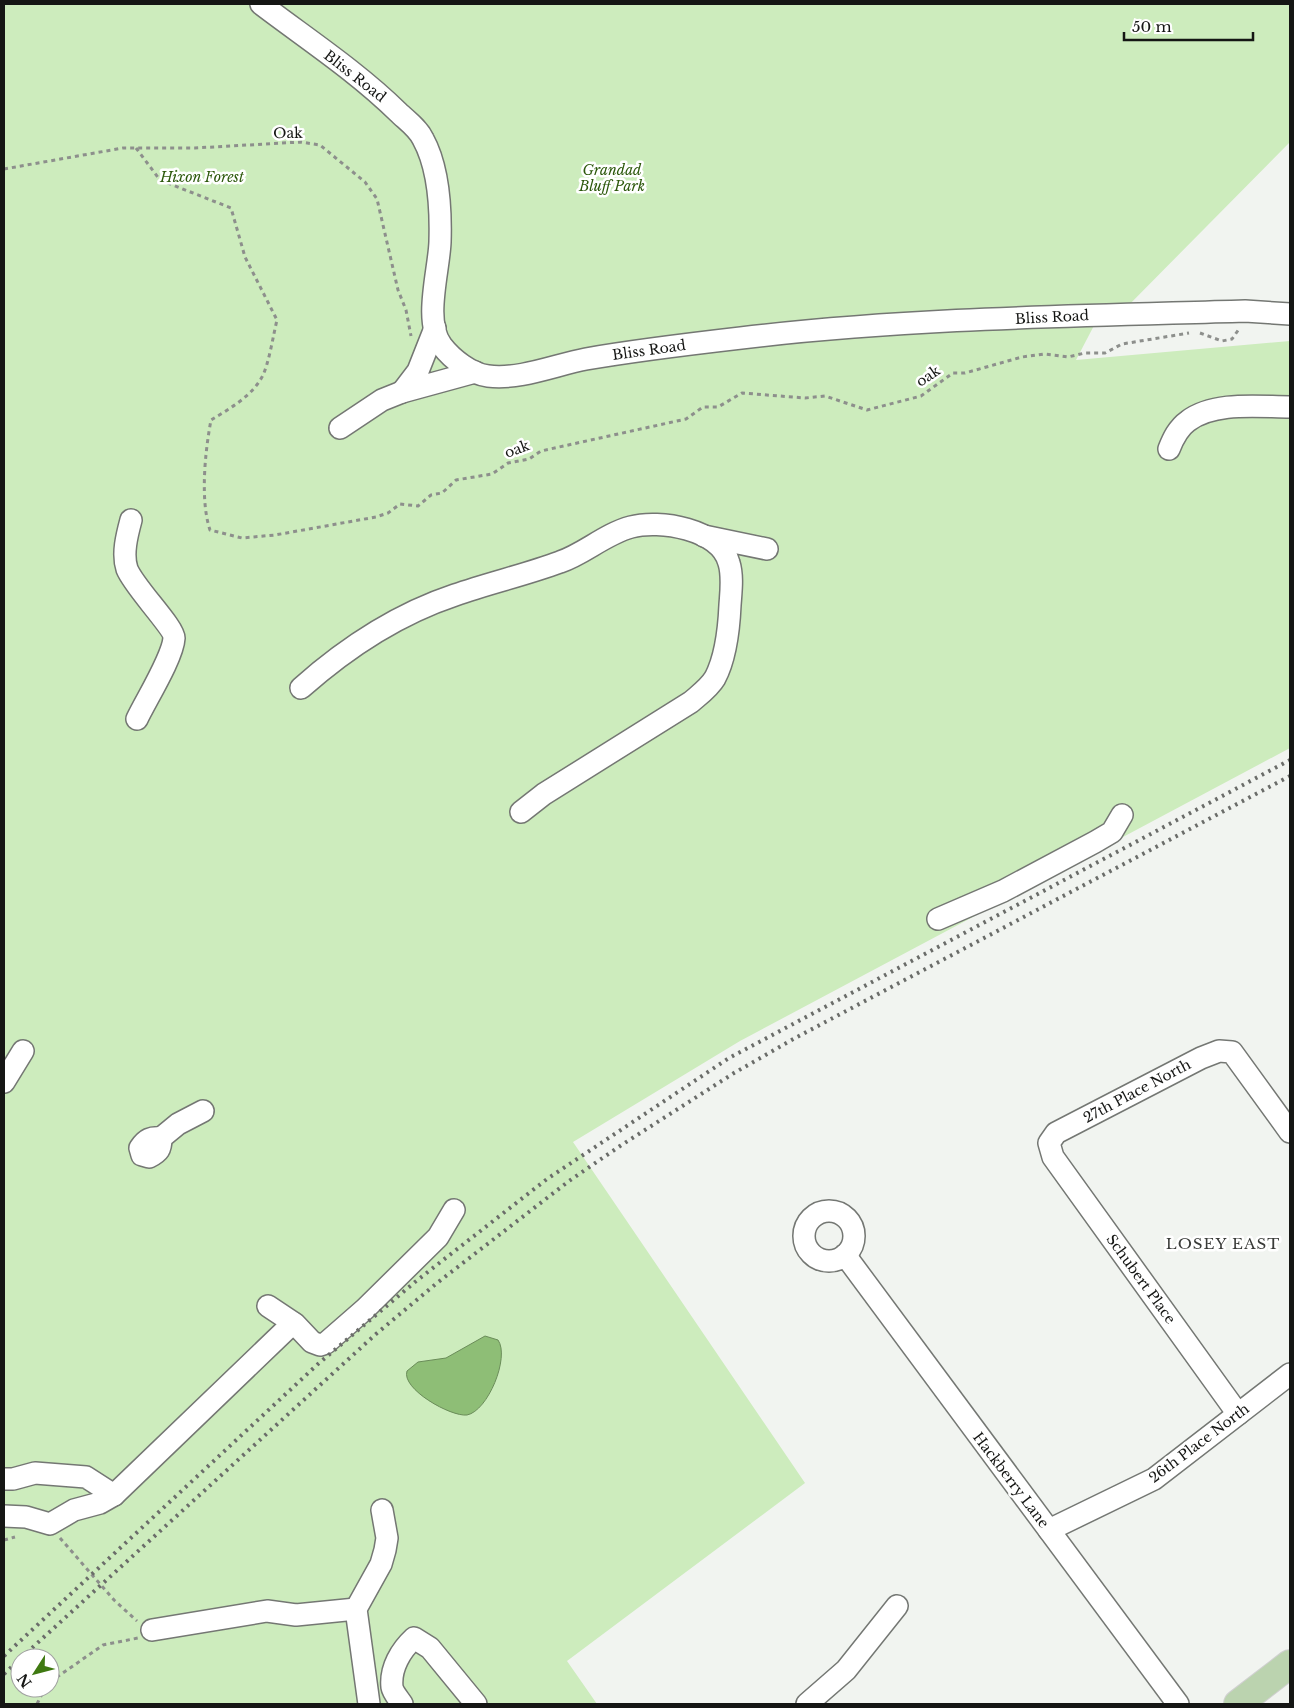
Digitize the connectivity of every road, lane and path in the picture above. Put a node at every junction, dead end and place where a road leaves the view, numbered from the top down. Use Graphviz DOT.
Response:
graph roads {
  1 [pos="261,4"];
  2 [pos="136,148"];
  3 [pos="4,168"];
  4 [pos="1245,311"];
  5 [pos="1287,313"];
  6 [pos="435,328"];
  7 [pos="419,369"];
  8 [pos="476,372"];
  9 [pos="402,392"];
  10 [pos="1290,407"];
  11 [pos="340,428"];
  12 [pos="1169,449"];
  13 [pos="130,520"];
  14 [pos="704,536"];
  15 [pos="731,582"];
  16 [pos="301,688"];
  17 [pos="137,718"];
  18 [pos="521,812"];
  19 [pos="1122,815"];
  20 [pos="938,919"];
  21 [pos="23,1051"];
  22 [pos="4,1082"];
  23 [pos="202,1111"];
  24 [pos="1290,1132"];
  25 [pos="161,1138"];
  26 [pos="1049,1143"];
  27 [pos="454,1210"];
  28 [pos="845,1255"];
  29 [pos="268,1306"];
  30 [pos="293,1323"];
  31 [pos="1290,1374"];
  32 [pos="1238,1414"];
  33 [pos="4,1479"];
  34 [pos="114,1494"];
  35 [pos="382,1510"];
  36 [pos="4,1516"];
  37 [pos="50,1524"];
  38 [pos="1049,1530"];
  39 [pos="896,1606"];
  40 [pos="356,1609"];
  41 [pos="152,1630"];
  42 [pos="1290,1664"];
  43 [pos="60,1675"];
  44 [pos="369,1704"];
  45 [pos="402,1704"];
  46 [pos="476,1704"];
  47 [pos="807,1704"];
  48 [pos="1178,1704"];
  49 [pos="1238,1704"];
  1 -- 6 [label="street, Bliss Road"];
  2 -- 3 [label="path, Oak"];
  2 -- 4 [label="path, oak"];
  2 -- 7 [label="path, Oak"];
  4 -- 5 [label="street, Bliss Road"];
  4 -- 8 [label="street, Bliss Road"];
  6 -- 7 [label="street"];
  6 -- 8 [label="street, Bliss Road"];
  7 -- 9 [label="street"];
  8 -- 9 [label="street"];
  9 -- 11 [label="street"];
  10 -- 12 [label="street"];
  13 -- 17 [label="street"];
  14 -- 15 [label="street"];
  14 -- 15 [label="street"];
  14 -- 16 [label="street"];
  15 -- 18 [label="street"];
  19 -- 20 [label="street"];
  21 -- 22 [label="street"];
  23 -- 25 [label="street"];
  24 -- 26 [label="street, 27th Place North"];
  26 -- 32 [label="street, Schubert Place"];
  27 -- 30 [label="street"];
  28 -- 38 [label="street, Hackberry Lane"];
  29 -- 30 [label="street"];
  30 -- 34 [label="street"];
  31 -- 32 [label="street, 26th Place North"];
  32 -- 38 [label="street, 26th Place North"];
  33 -- 34 [label="street"];
  34 -- 37 [label="street"];
  35 -- 40 [label="street"];
  36 -- 37 [label="street"];
  37 -- 41 [label="path"];
  38 -- 48 [label="street, Hackberry Lane"];
  39 -- 47 [label="street"];
  40 -- 41 [label="street"];
  40 -- 44 [label="street"];
  41 -- 43 [label="path"];
  42 -- 49 [label="main road"];
  45 -- 46 [label="street"];
}
